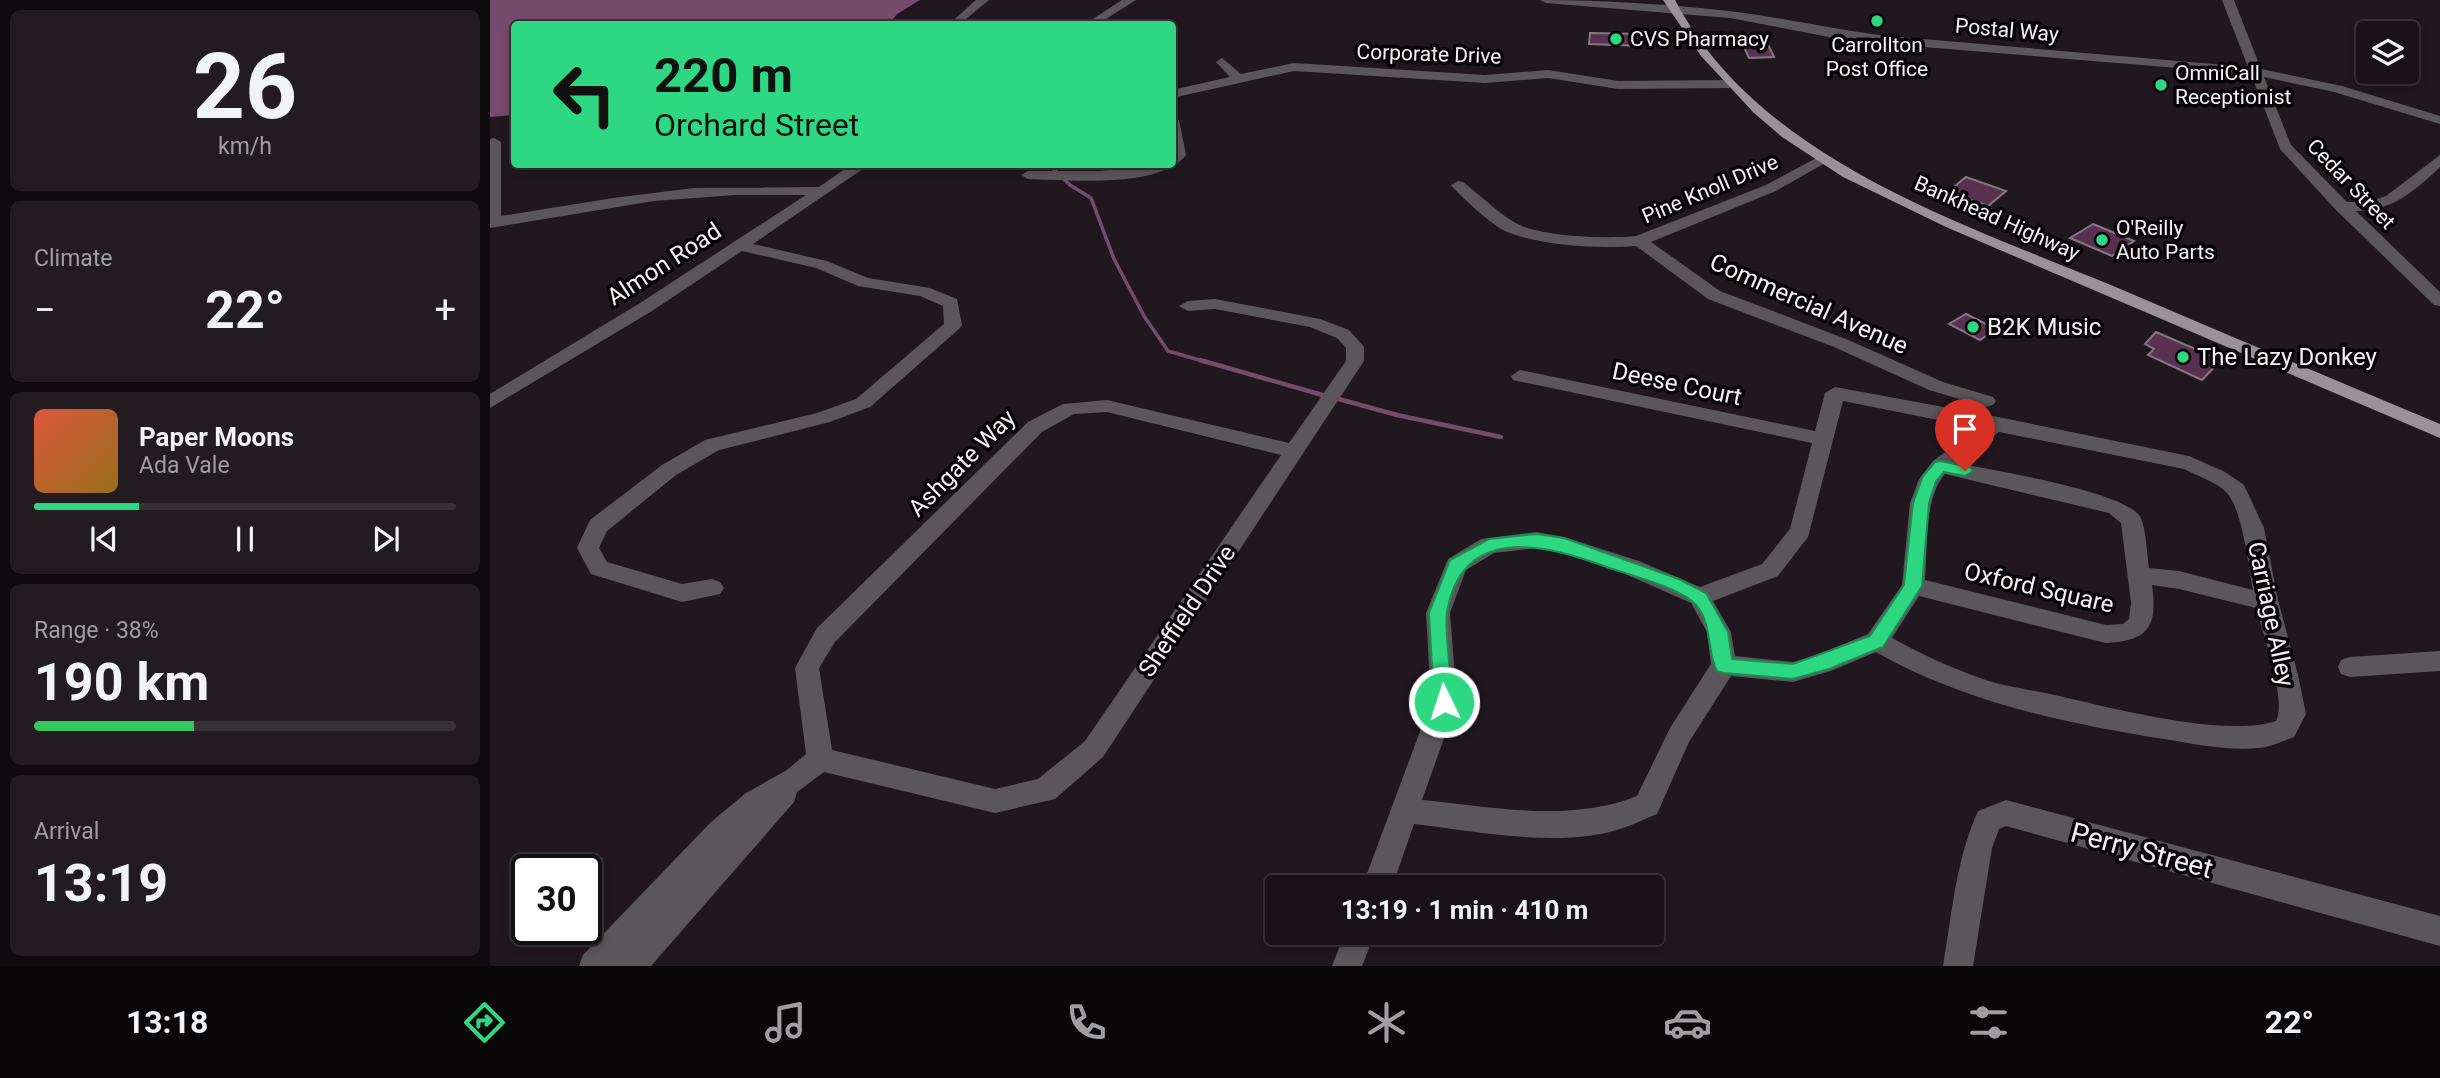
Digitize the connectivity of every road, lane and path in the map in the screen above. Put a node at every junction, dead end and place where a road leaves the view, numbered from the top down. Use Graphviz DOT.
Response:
graph roads {
  1 [pos="983,0"];
  2 [pos="1130,0"];
  3 [pos="1546,0"];
  4 [pos="2228,0"];
  5 [pos="1672,5"];
  6 [pos="958,21"];
  7 [pos="1096,21"];
  8 [pos="1222,62"];
  9 [pos="2255,71"];
  10 [pos="1239,79"];
  11 [pos="1729,84"];
  12 [pos="1176,94"];
  13 [pos="2440,120"];
  14 [pos="1176,140"];
  15 [pos="494,142"];
  16 [pos="1176,158"];
  17 [pos="1822,159"];
  18 [pos="2440,159"];
  19 [pos="856,168"];
  20 [pos="1155,168"];
  21 [pos="1028,175"];
  22 [pos="1458,185"];
  23 [pos="819,191"];
  24 [pos="2340,206"];
  25 [pos="492,223"];
  26 [pos="1639,241"];
  27 [pos="738,245"];
  28 [pos="2440,300"];
  29 [pos="1188,306"];
  30 [pos="1520,376"];
  31 [pos="1977,398"];
  32 [pos="490,402"];
  33 [pos="1998,423"];
  34 [pos="2440,432"];
  35 [pos="1823,439"];
  36 [pos="1294,451"];
  37 [pos="1940,466"];
  38 [pos="2139,575"];
  39 [pos="1913,586"];
  40 [pos="712,588"];
  41 [pos="1699,597"];
  42 [pos="2266,601"];
  43 [pos="1877,641"];
  44 [pos="2440,662"];
  45 [pos="1724,665"];
  46 [pos="2350,667"];
  47 [pos="820,759"];
  48 [pos="797,778"];
  49 [pos="1407,811"];
  50 [pos="1382,875"];
  51 [pos="2440,931"];
  52 [pos="1355,945"];
  53 [pos="594,966"];
  54 [pos="631,966"];
  55 [pos="1347,966"];
  56 [pos="1958,966"];
  1 -- 6 [label="street"];
  2 -- 7 [label="street"];
  3 -- 5 [label="street, Postal Way"];
  4 -- 9 [label="street, Cedar Street"];
  5 -- 9 [label="street, Postal Way"];
  5 -- 11 [label="main road, Bankhead Highway"];
  8 -- 10 [label="street"];
  9 -- 13 [label="street, Postal Way"];
  9 -- 24 [label="street, Cedar Street"];
  10 -- 11 [label="street, Corporate Drive"];
  10 -- 12 [label="street, Corporate Drive"];
  11 -- 17 [label="main road, Bankhead Highway"];
  14 -- 16 [label="street"];
  15 -- 25 [label="street"];
  17 -- 26 [label="street, Pine Knoll Drive"];
  17 -- 34 [label="main road, Bankhead Highway"];
  18 -- 24 [label="street"];
  19 -- 23 [label="street, Almon Road"];
  20 -- 21 [label="street"];
  22 -- 26 [label="street, Pine Knoll Drive"];
  23 -- 25 [label="street"];
  23 -- 27 [label="street, Almon Road"];
  24 -- 28 [label="street, Cedar Street"];
  26 -- 31 [label="street, Commercial Avenue"];
  27 -- 32 [label="street, Almon Road"];
  27 -- 40 [label="street"];
  29 -- 36 [label="street, Sheffield Drive"];
  30 -- 35 [label="street, Deese Court"];
  33 -- 35 [label="street, Carriage Alley"];
  33 -- 37 [label="street"];
  33 -- 42 [label="street, Carriage Alley"];
  35 -- 41 [label="street"];
  36 -- 47 [label="street, Sheffield Drive"];
  36 -- 47 [label="street, Ashgate Way"];
  37 -- 38 [label="street, Oxford Square"];
  37 -- 39 [label="street"];
  38 -- 39 [label="street, Oxford Square"];
  38 -- 42 [label="street"];
  39 -- 43 [label="street"];
  41 -- 45 [label="street"];
  41 -- 49 [label="street"];
  42 -- 43 [label="street, Carriage Alley"];
  43 -- 45 [label="street"];
  44 -- 46 [label="street"];
  45 -- 49 [label="street"];
  47 -- 48 [label="street"];
  48 -- 53 [label="street"];
  48 -- 54 [label="street"];
  49 -- 50 [label="street"];
  51 -- 56 [label="street, Perry Street"];
  52 -- 55 [label="street"];
}
